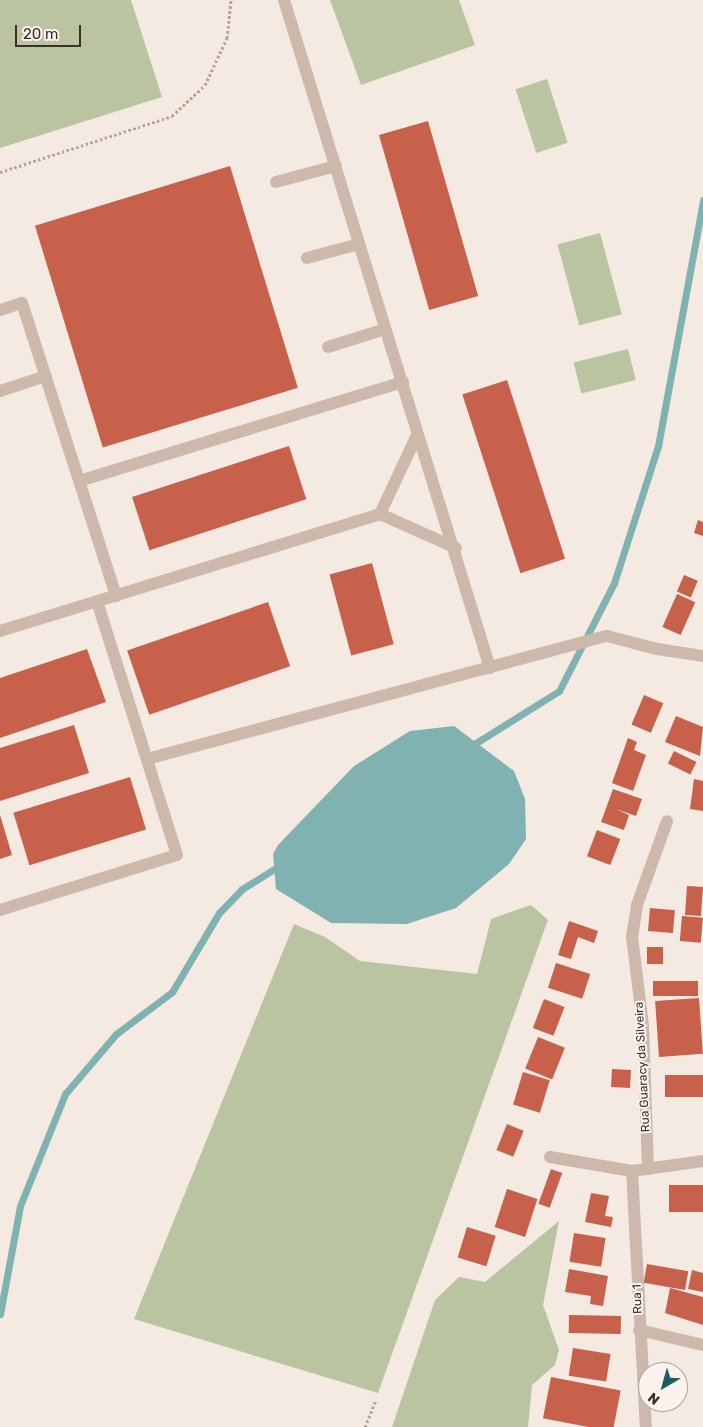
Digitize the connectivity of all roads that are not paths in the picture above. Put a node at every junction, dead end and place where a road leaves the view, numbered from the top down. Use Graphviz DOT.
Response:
graph roads {
  1 [pos="284,0"];
  2 [pos="336,166"];
  3 [pos="276,182"];
  4 [pos="359,244"];
  5 [pos="307,258"];
  6 [pos="0,310"];
  7 [pos="385,329"];
  8 [pos="328,347"];
  9 [pos="46,376"];
  10 [pos="403,382"];
  11 [pos="0,390"];
  12 [pos="417,435"];
  13 [pos="79,480"];
  14 [pos="380,514"];
  15 [pos="456,548"];
  16 [pos="116,596"];
  17 [pos="97,602"];
  18 [pos="0,632"];
  19 [pos="703,656"];
  20 [pos="490,668"];
  21 [pos="147,760"];
  22 [pos="667,821"];
  23 [pos="0,910"];
  24 [pos="550,1157"];
  25 [pos="703,1161"];
  26 [pos="648,1169"];
  27 [pos="632,1171"];
  28 [pos="639,1330"];
  29 [pos="703,1344"];
  30 [pos="646,1427"];
  1 -- 2 [label="street"];
  2 -- 3 [label="street"];
  2 -- 4 [label="street"];
  4 -- 5 [label="street"];
  4 -- 7 [label="street"];
  6 -- 9 [label="street"];
  7 -- 8 [label="street"];
  7 -- 10 [label="street"];
  9 -- 11 [label="street"];
  9 -- 13 [label="street"];
  10 -- 12 [label="street"];
  10 -- 13 [label="street"];
  12 -- 14 [label="street"];
  12 -- 15 [label="street"];
  13 -- 16 [label="street"];
  14 -- 15 [label="street"];
  14 -- 16 [label="street"];
  15 -- 20 [label="street"];
  16 -- 17 [label="street"];
  17 -- 18 [label="street"];
  17 -- 21 [label="street"];
  19 -- 20 [label="street"];
  20 -- 21 [label="street"];
  21 -- 23 [label="street"];
  22 -- 26 [label="street, Rua Guaracy da Silveira"];
  24 -- 27 [label="street"];
  25 -- 26 [label="street"];
  26 -- 27 [label="street"];
  27 -- 28 [label="street, Rua 1"];
  28 -- 29 [label="street"];
  28 -- 30 [label="street, Rua 1"];
}
